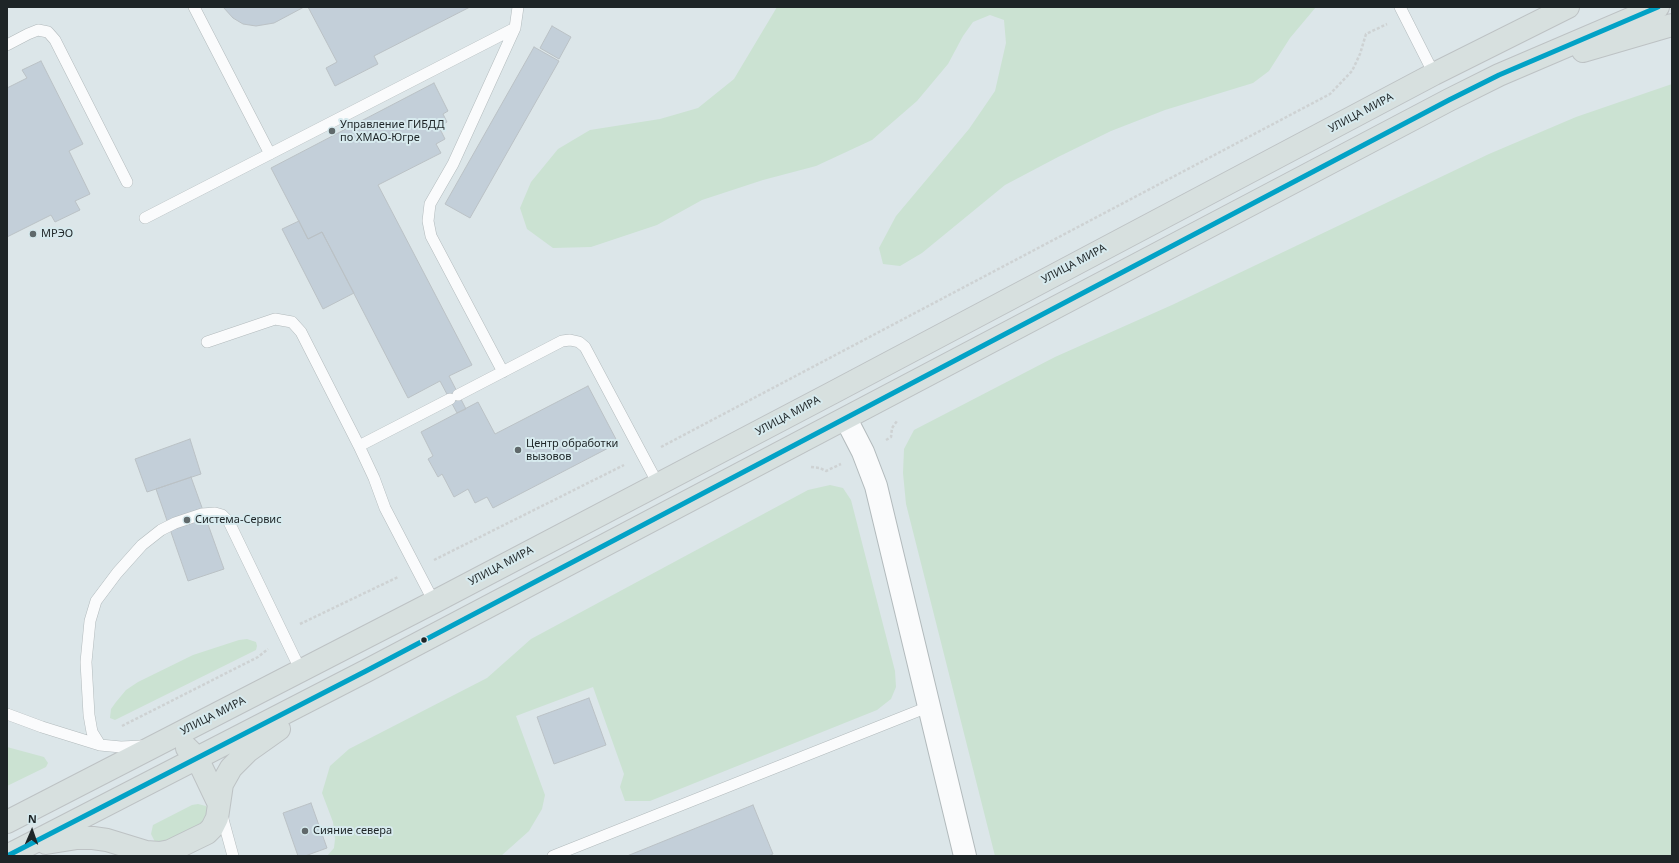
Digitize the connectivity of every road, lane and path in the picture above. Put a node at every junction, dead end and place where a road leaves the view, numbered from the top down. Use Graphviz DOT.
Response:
graph roads {
  1 [pos="194,7"];
  2 [pos="518,7"];
  3 [pos="1561,7"];
  4 [pos="1568,7"];
  5 [pos="1658,7"];
  6 [pos="1402,11"];
  7 [pos="1672,24"];
  8 [pos="515,28"];
  9 [pos="1516,33"];
  10 [pos="7,45"];
  11 [pos="1434,74"];
  12 [pos="1499,75"];
  13 [pos="1449,100"];
  14 [pos="270,154"];
  15 [pos="127,182"];
  16 [pos="145,218"];
  17 [pos="207,342"];
  18 [pos="503,372"];
  19 [pos="832,393"];
  20 [pos="846,419"];
  21 [pos="359,446"];
  22 [pos="654,451"];
  23 [pos="628,464"];
  24 [pos="658,484"];
  25 [pos="416,568"];
  26 [pos="434,602"];
  27 [pos="284,636"];
  28 [pos="301,670"];
  29 [pos="366,671"];
  30 [pos="928,706"];
  31 [pos="7,714"];
  32 [pos="98,743"];
  33 [pos="155,746"];
  34 [pos="197,758"];
  35 [pos="218,802"];
  36 [pos="7,822"];
  37 [pos="130,850"];
  38 [pos="16,851"];
  39 [pos="233,856"];
  40 [pos="553,856"];
  41 [pos="964,856"];
  1 -- 14 [label="lane"];
  2 -- 8 [label="lane"];
  3 -- 9 [label="main road"];
  4 -- 9 [label="main road, УЛИЦА МИРА"];
  5 -- 12 [label="main road"];
  6 -- 11 [label="lane"];
  6 -- 22 [label="path"];
  7 -- 12 [label="main road"];
  8 -- 14 [label="lane"];
  8 -- 18 [label="lane"];
  9 -- 11 [label="main road, УЛИЦА МИРА"];
  10 -- 15 [label="lane"];
  11 -- 13 [label="main road"];
  11 -- 19 [label="main road, УЛИЦА МИРА"];
  12 -- 13 [label="main road"];
  13 -- 20 [label="main road"];
  14 -- 16 [label="lane"];
  17 -- 21 [label="lane"];
  18 -- 21 [label="lane"];
  18 -- 24 [label="lane"];
  19 -- 20 [label="main road"];
  19 -- 24 [label="main road, УЛИЦА МИРА"];
  20 -- 29 [label="main road"];
  20 -- 30 [label="street"];
  21 -- 25 [label="lane"];
  23 -- 25 [label="path"];
  24 -- 26 [label="main road, УЛИЦА МИРА"];
  25 -- 26 [label="lane"];
  25 -- 27 [label="path"];
  26 -- 28 [label="main road, УЛИЦА МИРА"];
  27 -- 28 [label="lane"];
  27 -- 32 [label="path"];
  27 -- 32 [label="lane"];
  28 -- 33 [label="main road, УЛИЦА МИРА"];
  29 -- 34 [label="main road"];
  29 -- 35 [label="main road"];
  30 -- 40 [label="lane"];
  30 -- 41 [label="street"];
  31 -- 32 [label="lane"];
  32 -- 33 [label="lane"];
  33 -- 34 [label="main road"];
  33 -- 36 [label="main road, УЛИЦА МИРА"];
  34 -- 35 [label="main road"];
  34 -- 38 [label="main road"];
  35 -- 37 [label="main road"];
  35 -- 39 [label="lane"];
  37 -- 38 [label="main road"];
}
